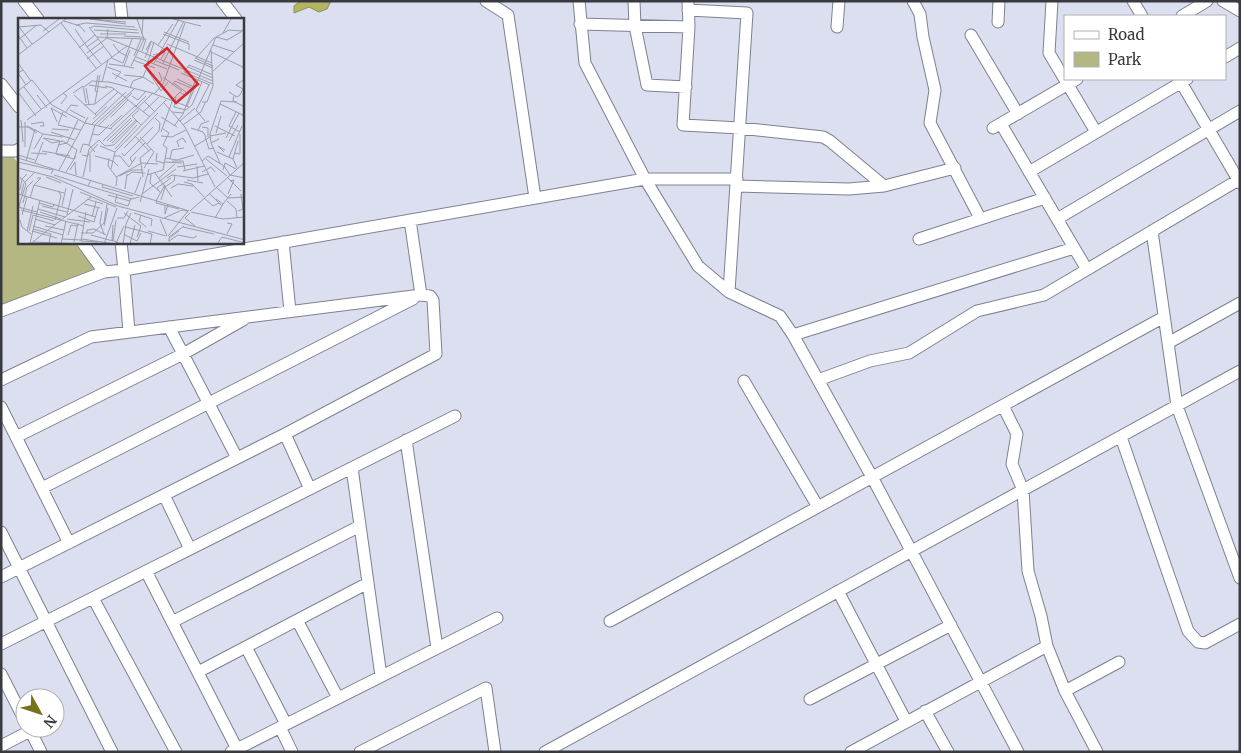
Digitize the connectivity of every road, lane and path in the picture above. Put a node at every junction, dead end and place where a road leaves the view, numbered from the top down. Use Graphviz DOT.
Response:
graph roads {
  1 [pos="24,1"];
  2 [pos="120,1"];
  3 [pos="222,1"];
  4 [pos="486,1"];
  5 [pos="579,1"];
  6 [pos="634,1"];
  7 [pos="839,1"];
  8 [pos="913,1"];
  9 [pos="999,1"];
  10 [pos="1052,1"];
  11 [pos="1133,1"];
  12 [pos="1207,1"];
  13 [pos="1226,2"];
  14 [pos="688,6"];
  15 [pos="740,7"];
  16 [pos="1240,11"];
  17 [pos="1141,15"];
  18 [pos="1184,15"];
  19 [pos="37,18"];
  20 [pos="122,18"];
  21 [pos="235,18"];
  22 [pos="998,22"];
  23 [pos="580,24"];
  24 [pos="635,26"];
  25 [pos="690,27"];
  26 [pos="837,27"];
  27 [pos="971,35"];
  28 [pos="1240,48"];
  29 [pos="1226,56"];
  30 [pos="1064,71"];
  31 [pos="1182,80"];
  32 [pos="1072,81"];
  33 [pos="1,84"];
  34 [pos="686,87"];
  35 [pos="18,106"];
  36 [pos="1240,111"];
  37 [pos="1018,114"];
  38 [pos="740,128"];
  39 [pos="1209,130"];
  40 [pos="1096,132"];
  41 [pos="1,151"];
  42 [pos="18,152"];
  43 [pos="954,168"];
  44 [pos="1029,172"];
  45 [pos="645,179"];
  46 [pos="1239,180"];
  47 [pos="736,183"];
  48 [pos="884,186"];
  49 [pos="535,198"];
  50 [pos="1045,198"];
  51 [pos="980,218"];
  52 [pos="1057,219"];
  53 [pos="410,220"];
  54 [pos="1152,230"];
  55 [pos="919,239"];
  56 [pos="283,242"];
  57 [pos="83,244"];
  58 [pos="121,244"];
  59 [pos="1074,248"];
  60 [pos="1086,268"];
  61 [pos="124,270"];
  62 [pos="104,272"];
  63 [pos="729,292"];
  64 [pos="421,295"];
  65 [pos="1240,303"];
  66 [pos="1,311"];
  67 [pos="290,311"];
  68 [pos="248,317"];
  69 [pos="1164,317"];
  70 [pos="169,327"];
  71 [pos="129,332"];
  72 [pos="793,335"];
  73 [pos="1168,343"];
  74 [pos="183,354"];
  75 [pos="1240,371"];
  76 [pos="1,380"];
  77 [pos="818,380"];
  78 [pos="744,381"];
  79 [pos="209,405"];
  80 [pos="1003,406"];
  81 [pos="1177,406"];
  82 [pos="1,407"];
  83 [pos="455,416"];
  84 [pos="285,434"];
  85 [pos="1120,436"];
  86 [pos="16,437"];
  87 [pos="406,440"];
  88 [pos="237,458"];
  89 [pos="352,468"];
  90 [pos="872,477"];
  91 [pos="42,488"];
  92 [pos="310,489"];
  93 [pos="1023,490"];
  94 [pos="164,495"];
  95 [pos="818,507"];
  96 [pos="360,526"];
  97 [pos="1,532"];
  98 [pos="69,543"];
  99 [pos="190,549"];
  100 [pos="912,551"];
  101 [pos="19,568"];
  102 [pos="146,571"];
  103 [pos="1,577"];
  104 [pos="1240,578"];
  105 [pos="368,584"];
  106 [pos="838,592"];
  107 [pos="94,598"];
  108 [pos="497,618"];
  109 [pos="298,620"];
  110 [pos="610,621"];
  111 [pos="46,622"];
  112 [pos="172,622"];
  113 [pos="1240,624"];
  114 [pos="951,625"];
  115 [pos="1,644"];
  116 [pos="1047,646"];
  117 [pos="246,647"];
  118 [pos="437,648"];
  119 [pos="1119,662"];
  120 [pos="876,664"];
  121 [pos="198,672"];
  122 [pos="1,674"];
  123 [pos="381,676"];
  124 [pos="980,680"];
  125 [pos="1065,691"];
  126 [pos="338,698"];
  127 [pos="810,699"];
  128 [pos="15,701"];
  129 [pos="925,711"];
  130 [pos="906,721"];
  131 [pos="283,725"];
  132 [pos="15,736"];
  133 [pos="34,738"];
  134 [pos="1,746"];
  135 [pos="234,750"];
  136 [pos="41,752"];
  137 [pos="112,752"];
  138 [pos="176,752"];
  139 [pos="292,752"];
  140 [pos="360,752"];
  141 [pos="495,752"];
  142 [pos="544,752"];
  143 [pos="851,752"];
  144 [pos="948,752"];
  145 [pos="1018,752"];
  146 [pos="1097,752"];
  1 -- 19 [label="street"];
  2 -- 20 [label="street"];
  3 -- 21 [label="street"];
  4 -- 49 [label="street"];
  5 -- 23 [label="street"];
  6 -- 24 [label="street"];
  7 -- 26 [label="street"];
  8 -- 43 [label="street"];
  9 -- 22 [label="street"];
  10 -- 30 [label="street"];
  11 -- 17 [label="street"];
  12 -- 18 [label="street"];
  13 -- 16 [label="street"];
  14 -- 15 [label="street"];
  14 -- 25 [label="street"];
  15 -- 38 [label="street"];
  23 -- 24 [label="street"];
  23 -- 45 [label="street"];
  24 -- 25 [label="street"];
  24 -- 34 [label="street"];
  25 -- 34 [label="street"];
  27 -- 37 [label="street"];
  28 -- 29 [label="street"];
  31 -- 39 [label="street"];
  31 -- 40 [label="street"];
  32 -- 37 [label="street"];
  32 -- 40 [label="street"];
  33 -- 35 [label="street"];
  34 -- 38 [label="street"];
  36 -- 39 [label="street"];
  37 -- 44 [label="street"];
  38 -- 47 [label="street"];
  38 -- 48 [label="street"];
  39 -- 46 [label="street"];
  39 -- 52 [label="street"];
  40 -- 44 [label="street"];
  41 -- 42 [label="street"];
  43 -- 48 [label="street"];
  43 -- 51 [label="street"];
  44 -- 50 [label="street"];
  45 -- 47 [label="street"];
  45 -- 49 [label="street"];
  45 -- 63 [label="street"];
  46 -- 54 [label="street"];
  47 -- 48 [label="street"];
  47 -- 63 [label="street"];
  49 -- 53 [label="street"];
  50 -- 51 [label="street"];
  50 -- 52 [label="street"];
  51 -- 55 [label="street"];
  52 -- 59 [label="street"];
  53 -- 56 [label="street"];
  53 -- 64 [label="street"];
  54 -- 60 [label="street"];
  54 -- 69 [label="street"];
  56 -- 61 [label="street"];
  56 -- 67 [label="street"];
  57 -- 62 [label="street"];
  58 -- 61 [label="street"];
  59 -- 60 [label="street"];
  59 -- 72 [label="street"];
  60 -- 77 [label="street"];
  61 -- 62 [label="street"];
  61 -- 71 [label="street"];
  62 -- 66 [label="street"];
  63 -- 72 [label="street"];
  64 -- 67 [label="street"];
  64 -- 79 [label="street"];
  64 -- 84 [label="street"];
  65 -- 73 [label="street"];
  67 -- 68 [label="street"];
  68 -- 70 [label="street"];
  68 -- 74 [label="street"];
  69 -- 73 [label="street"];
  69 -- 80 [label="street"];
  70 -- 71 [label="street"];
  70 -- 74 [label="street"];
  71 -- 76 [label="street"];
  72 -- 77 [label="street"];
  73 -- 81 [label="street"];
  74 -- 79 [label="street"];
  74 -- 86 [label="street"];
  75 -- 81 [label="street"];
  77 -- 90 [label="street"];
  78 -- 95 [label="street"];
  79 -- 88 [label="street"];
  79 -- 91 [label="street"];
  80 -- 90 [label="street"];
  80 -- 93 [label="street"];
  81 -- 85 [label="street"];
  81 -- 104 [label="street"];
  82 -- 86 [label="street"];
  83 -- 87 [label="street"];
  84 -- 88 [label="street"];
  84 -- 92 [label="street"];
  85 -- 93 [label="street"];
  85 -- 113 [label="street"];
  86 -- 91 [label="street"];
  87 -- 89 [label="street"];
  87 -- 118 [label="street"];
  88 -- 94 [label="street"];
  89 -- 92 [label="street"];
  89 -- 96 [label="street"];
  90 -- 95 [label="street"];
  90 -- 100 [label="street"];
  91 -- 98 [label="street"];
  92 -- 99 [label="street"];
  93 -- 100 [label="street"];
  93 -- 116 [label="street"];
  94 -- 98 [label="street"];
  94 -- 99 [label="street"];
  95 -- 110 [label="street"];
  96 -- 105 [label="street"];
  96 -- 112 [label="street"];
  97 -- 101 [label="street"];
  98 -- 101 [label="street"];
  99 -- 102 [label="street"];
  100 -- 106 [label="street"];
  100 -- 114 [label="street"];
  101 -- 103 [label="street"];
  101 -- 111 [label="street"];
  102 -- 107 [label="street"];
  102 -- 112 [label="street"];
  105 -- 109 [label="street"];
  105 -- 123 [label="street"];
  106 -- 120 [label="street"];
  106 -- 142 [label="street"];
  107 -- 111 [label="street"];
  107 -- 138 [label="street"];
  108 -- 118 [label="street"];
  109 -- 117 [label="street"];
  109 -- 126 [label="street"];
  111 -- 115 [label="street"];
  111 -- 137 [label="street"];
  112 -- 121 [label="street"];
  114 -- 120 [label="street"];
  114 -- 124 [label="street"];
  116 -- 124 [label="street"];
  116 -- 125 [label="street"];
  117 -- 121 [label="street"];
  117 -- 131 [label="street"];
  118 -- 123 [label="street"];
  119 -- 125 [label="street"];
  120 -- 127 [label="street"];
  120 -- 130 [label="street"];
  121 -- 135 [label="street"];
  122 -- 128 [label="street"];
  123 -- 126 [label="street"];
  124 -- 129 [label="street"];
  124 -- 145 [label="street"];
  125 -- 146 [label="street"];
  126 -- 131 [label="street"];
  129 -- 130 [label="street"];
  129 -- 144 [label="street"];
  130 -- 143 [label="street"];
  131 -- 135 [label="street"];
  131 -- 139 [label="street"];
  132 -- 134 [label="street"];
  133 -- 136 [label="street"];
  140 -- 141 [label="street"];
}
